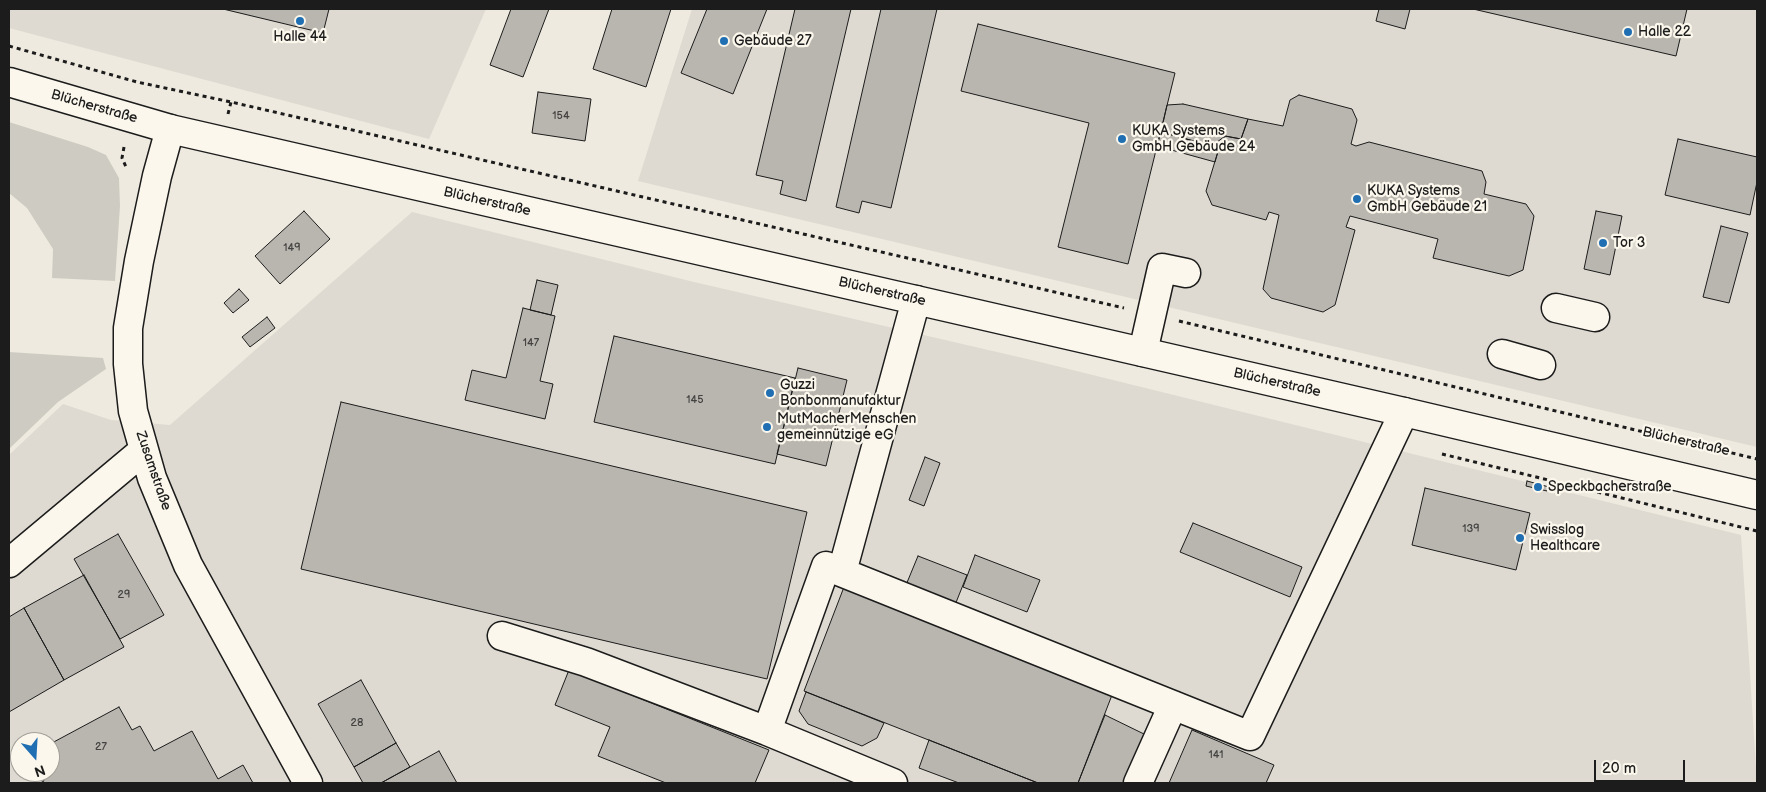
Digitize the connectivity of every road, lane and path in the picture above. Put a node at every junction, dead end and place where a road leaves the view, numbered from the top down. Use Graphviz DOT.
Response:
graph roads {
  1 [pos="9,46"];
  2 [pos="9,82"];
  3 [pos="170,129"];
  4 [pos="1186,274"];
  5 [pos="916,300"];
  6 [pos="1556,308"];
  7 [pos="1152,315"];
  8 [pos="1595,317"];
  9 [pos="1143,352"];
  10 [pos="1502,354"];
  11 [pos="1541,365"];
  12 [pos="1404,412"];
  13 [pos="144,450"];
  14 [pos="1757,459"];
  15 [pos="1757,495"];
  16 [pos="9,563"];
  17 [pos="842,572"];
  18 [pos="502,636"];
  19 [pos="1173,705"];
  20 [pos="767,731"];
  21 [pos="308,783"];
  22 [pos="893,783"];
  23 [pos="1138,783"];
  1 -- 7 [label="path, Blücherstraße"];
  2 -- 3 [label="main road, Blücherstraße"];
  3 -- 5 [label="main road, Blücherstraße"];
  3 -- 13 [label="main road, Zusamstraße"];
  4 -- 7 [label="main road"];
  5 -- 9 [label="main road, Blücherstraße"];
  5 -- 17 [label="main road"];
  6 -- 8 [label="main road"];
  7 -- 9 [label="main road"];
  7 -- 14 [label="path, Blücherstraße"];
  9 -- 12 [label="main road, Blücherstraße"];
  10 -- 11 [label="main road"];
  12 -- 15 [label="main road, Blücherstraße"];
  12 -- 19 [label="main road"];
  13 -- 16 [label="main road"];
  13 -- 21 [label="main road, Zusamstraße"];
  17 -- 19 [label="main road"];
  17 -- 20 [label="main road"];
  18 -- 20 [label="main road"];
  19 -- 23 [label="main road"];
  20 -- 22 [label="main road"];
}
